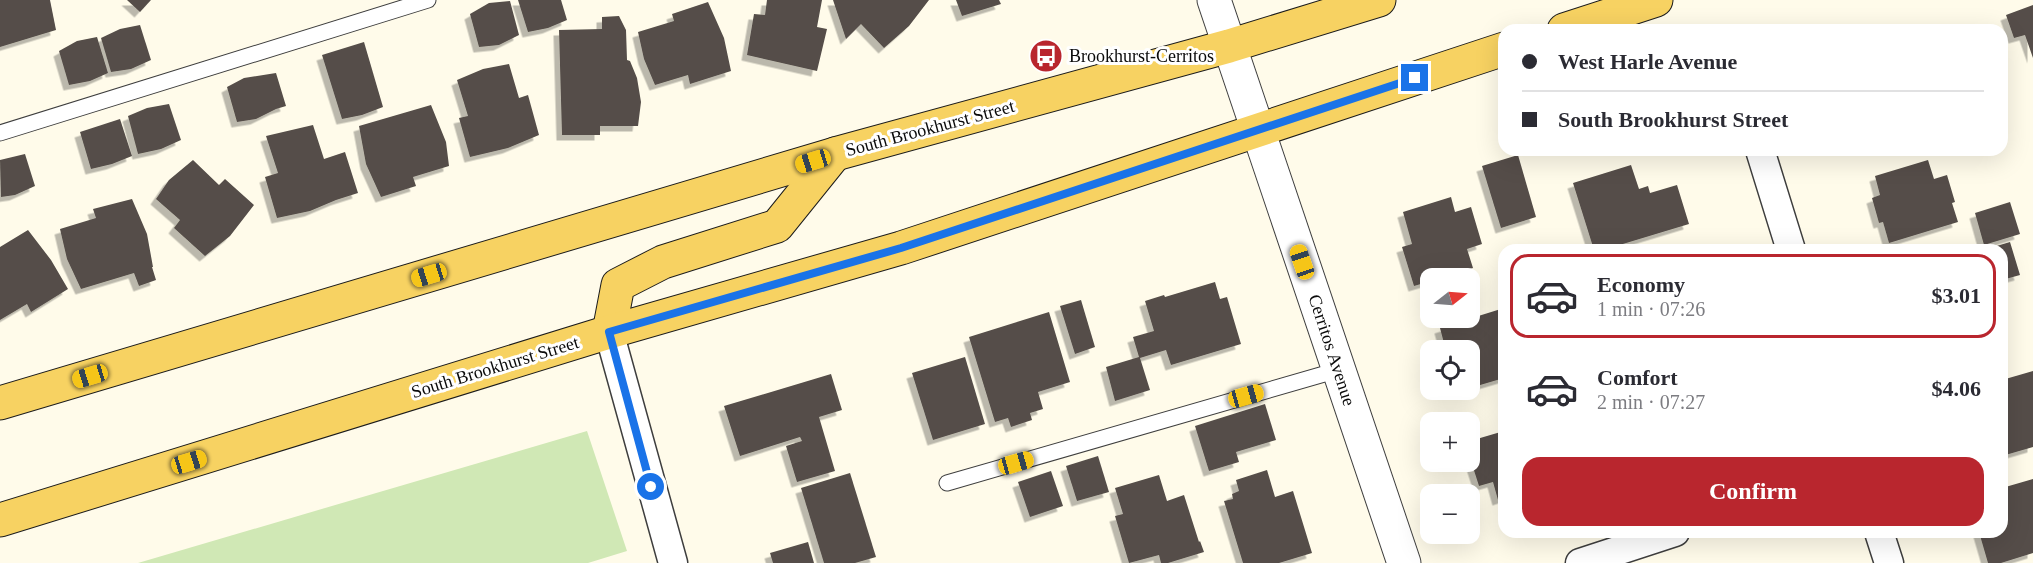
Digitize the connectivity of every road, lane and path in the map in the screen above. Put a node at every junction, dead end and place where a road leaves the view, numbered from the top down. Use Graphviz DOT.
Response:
graph roads {
  1 [pos="428,0"];
  2 [pos="1214,0"];
  3 [pos="1379,0"];
  4 [pos="1656,0"];
  5 [pos="1582,24"];
  6 [pos="1229,46"];
  7 [pos="1498,51"];
  8 [pos="1258,129"];
  9 [pos="0,133"];
  10 [pos="835,154"];
  11 [pos="1762,156"];
  12 [pos="1789,244"];
  13 [pos="609,332"];
  14 [pos="1338,370"];
  15 [pos="0,404"];
  16 [pos="947,483"];
  17 [pos="0,520"];
  18 [pos="1657,538"];
  19 [pos="1881,538"];
  20 [pos="673,563"];
  21 [pos="1404,563"];
  22 [pos="1580,563"];
  23 [pos="1889,563"];
  1 -- 9 [label="lane"];
  2 -- 6 [label="street, Cerritos Avenue"];
  3 -- 6 [label="main road, South Brookhurst Street"];
  4 -- 5 [label="main road"];
  6 -- 8 [label="street, Cerritos Avenue"];
  6 -- 10 [label="main road, South Brookhurst Street"];
  7 -- 8 [label="main road, South Brookhurst Street"];
  8 -- 13 [label="main road, South Brookhurst Street"];
  8 -- 14 [label="street, Cerritos Avenue"];
  10 -- 13 [label="main road"];
  10 -- 15 [label="main road, South Brookhurst Street"];
  11 -- 12 [label="street"];
  13 -- 17 [label="main road, South Brookhurst Street"];
  13 -- 20 [label="street"];
  14 -- 16 [label="lane"];
  14 -- 21 [label="street, Cerritos Avenue"];
  18 -- 22 [label="street"];
  19 -- 23 [label="street"];
}
